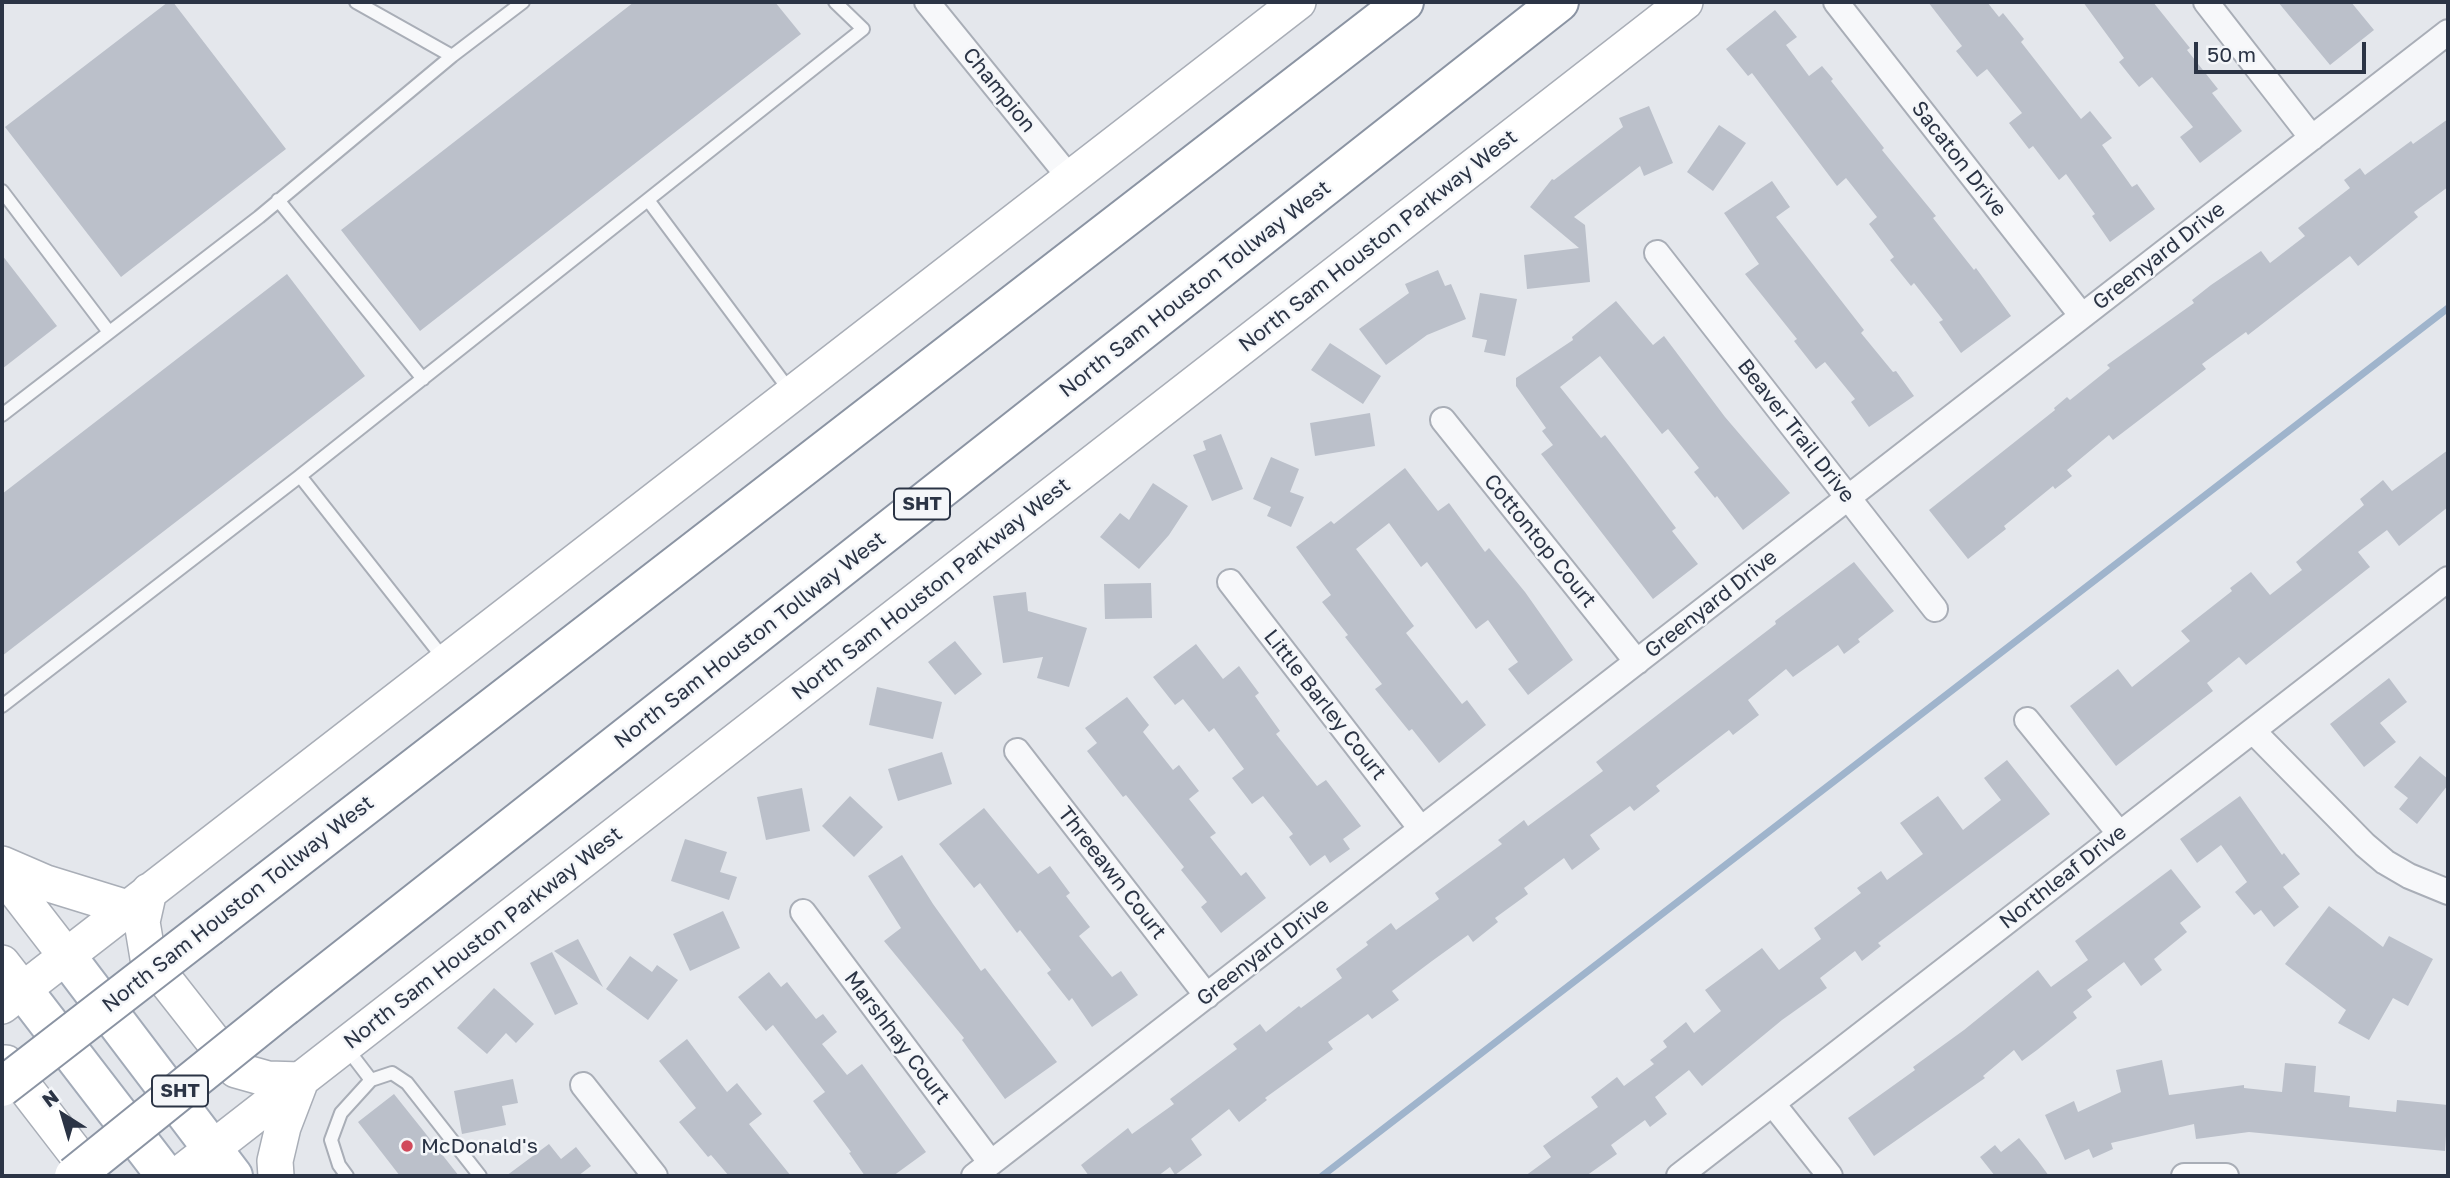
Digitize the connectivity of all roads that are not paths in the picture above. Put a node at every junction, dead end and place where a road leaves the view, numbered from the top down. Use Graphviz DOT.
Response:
graph roads {
  1 [pos="356,2"];
  2 [pos="523,2"];
  3 [pos="835,2"];
  4 [pos="927,2"];
  5 [pos="1298,2"];
  6 [pos="1404,2"];
  7 [pos="1559,2"];
  8 [pos="1685,2"];
  9 [pos="1836,2"];
  10 [pos="2206,2"];
  11 [pos="2448,32"];
  12 [pos="452,56"];
  13 [pos="2312,138"];
  14 [pos="1070,178"];
  15 [pos="2,191"];
  16 [pos="278,200"];
  17 [pos="648,201"];
  18 [pos="1657,253"];
  19 [pos="2082,316"];
  20 [pos="110,332"];
  21 [pos="422,379"];
  22 [pos="792,393"];
  23 [pos="2,415"];
  24 [pos="1443,420"];
  25 [pos="300,476"];
  26 [pos="1848,498"];
  27 [pos="2448,579"];
  28 [pos="1230,582"];
  29 [pos="1936,609"];
  30 [pos="446,662"];
  31 [pos="1637,662"];
  32 [pos="2,706"];
  33 [pos="2027,720"];
  34 [pos="2253,731"];
  35 [pos="1017,751"];
  36 [pos="1421,829"];
  37 [pos="2119,833"];
  38 [pos="2,864"];
  39 [pos="2,873"];
  40 [pos="2448,892"];
  41 [pos="138,900"];
  42 [pos="803,912"];
  43 [pos="67,957"];
  44 [pos="9,987"];
  45 [pos="1207,996"];
  46 [pos="345,1046"];
  47 [pos="2,1063"];
  48 [pos="301,1080"];
  49 [pos="371,1080"];
  50 [pos="583,1085"];
  51 [pos="2,1087"];
  52 [pos="1773,1104"];
  53 [pos="223,1162"];
  54 [pos="982,1170"];
  55 [pos="74,1176"];
  56 [pos="86,1176"];
  57 [pos="166,1176"];
  58 [pos="177,1176"];
  59 [pos="276,1176"];
  60 [pos="347,1176"];
  61 [pos="480,1176"];
  62 [pos="655,1176"];
  63 [pos="1679,1176"];
  64 [pos="1830,1176"];
  65 [pos="2183,1176"];
  66 [pos="2226,1176"];
  1 -- 12 [label="lane"];
  2 -- 12 [label="lane"];
  3 -- 17 [label="lane"];
  4 -- 14 [label="street, Champion"];
  5 -- 14 [label="main road"];
  6 -- 51 [label="main road, North Sam Houston Tollway West, bridge"];
  7 -- 55 [label="main road, North Sam Houston Tollway West / SHT, bridge"];
  8 -- 46 [label="main road, North Sam Houston Parkway West"];
  9 -- 19 [label="street, Sacaton Drive"];
  10 -- 13 [label="street"];
  11 -- 13 [label="street, Greenyard Drive"];
  12 -- 16 [label="lane"];
  13 -- 19 [label="street, Greenyard Drive"];
  14 -- 22 [label="main road"];
  15 -- 20 [label="lane"];
  16 -- 20 [label="lane"];
  16 -- 21 [label="lane"];
  17 -- 21 [label="lane"];
  17 -- 22 [label="lane"];
  18 -- 26 [label="street, Beaver Trail Drive"];
  19 -- 26 [label="street, Greenyard Drive"];
  20 -- 23 [label="lane"];
  21 -- 25 [label="lane"];
  22 -- 30 [label="main road"];
  24 -- 31 [label="street, Cottontop Court"];
  25 -- 30 [label="lane"];
  25 -- 32 [label="lane"];
  26 -- 29 [label="street, Beaver Trail Drive"];
  26 -- 31 [label="street, Greenyard Drive"];
  27 -- 34 [label="street, Northleaf Drive"];
  28 -- 36 [label="street, Little Barley Court"];
  30 -- 41 [label="main road"];
  31 -- 36 [label="street, Greenyard Drive"];
  33 -- 37 [label="street"];
  34 -- 37 [label="street, Northleaf Drive"];
  34 -- 40 [label="street"];
  35 -- 45 [label="street, Threeawn Court"];
  36 -- 45 [label="street, Greenyard Drive"];
  37 -- 52 [label="street, Northleaf Drive"];
  38 -- 41 [label="main road"];
  39 -- 43 [label="main road"];
  41 -- 43 [label="main road"];
  41 -- 48 [label="main road"];
  42 -- 54 [label="street, Marshhay Court"];
  43 -- 44 [label="main road"];
  43 -- 53 [label="main road"];
  44 -- 57 [label="main road"];
  45 -- 54 [label="street, Greenyard Drive"];
  46 -- 48 [label="main road, North Sam Houston Parkway West"];
  46 -- 49 [label="lane"];
  47 -- 56 [label="main road"];
  48 -- 53 [label="main road, North Sam Houston Parkway West"];
  48 -- 59 [label="main road"];
  49 -- 60 [label="lane"];
  49 -- 61 [label="lane"];
  50 -- 62 [label="street"];
  52 -- 63 [label="street, Northleaf Drive"];
  52 -- 64 [label="street"];
  53 -- 58 [label="main road, North Sam Houston Parkway West"];
  65 -- 66 [label="street"];
}
